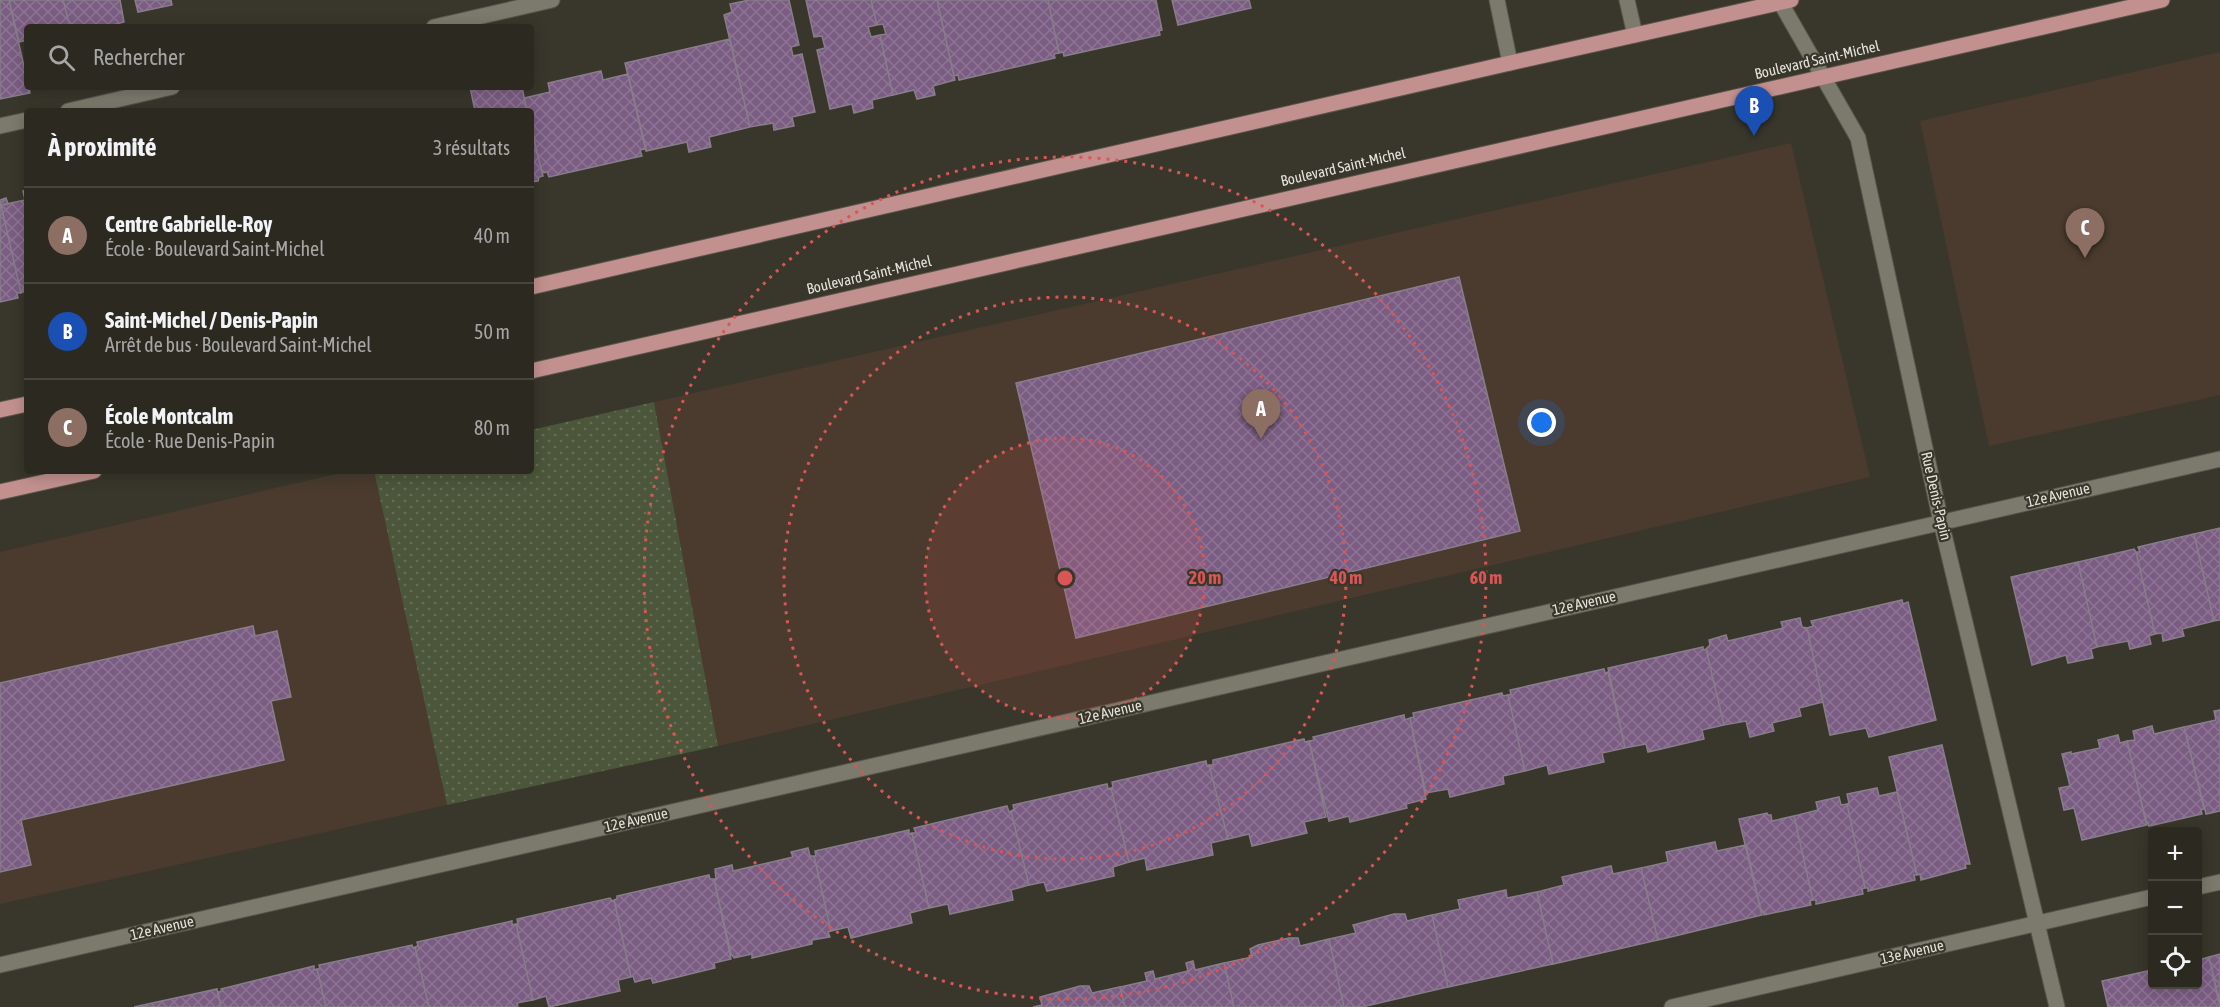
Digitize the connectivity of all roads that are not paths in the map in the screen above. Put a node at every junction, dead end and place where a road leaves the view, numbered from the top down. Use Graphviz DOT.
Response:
graph roads {
  1 [pos="552,0"];
  2 [pos="1497,0"];
  3 [pos="1627,0"];
  4 [pos="2162,0"];
  5 [pos="1783,1"];
  6 [pos="448,24"];
  7 [pos="1635,35"];
  8 [pos="1510,63"];
  9 [pos="1823,78"];
  10 [pos="159,90"];
  11 [pos="81,108"];
  12 [pos="24,121"];
  13 [pos="0,126"];
  14 [pos="534,287"];
  15 [pos="534,370"];
  16 [pos="24,405"];
  17 [pos="0,410"];
  18 [pos="2220,459"];
  19 [pos="81,474"];
  20 [pos="0,492"];
  21 [pos="1941,522"];
  22 [pos="2220,882"];
  23 [pos="2202,886"];
  24 [pos="2148,898"];
  25 [pos="2037,923"];
  26 [pos="0,965"];
  27 [pos="1672,1007"];
  28 [pos="2057,1007"];
  1 -- 6 [label="street"];
  2 -- 8 [label="street"];
  3 -- 7 [label="street"];
  4 -- 9 [label="main road, Boulevard Saint-Michel"];
  5 -- 7 [label="main road"];
  5 -- 9 [label="street, Rue Denis-Papin"];
  7 -- 8 [label="main road"];
  8 -- 14 [label="main road"];
  9 -- 15 [label="main road, Boulevard Saint-Michel"];
  9 -- 21 [label="street, Rue Denis-Papin"];
  10 -- 11 [label="street"];
  12 -- 13 [label="street"];
  16 -- 17 [label="main road"];
  18 -- 21 [label="street, 12e Avenue"];
  19 -- 20 [label="main road"];
  21 -- 25 [label="street, Rue Denis-Papin"];
  21 -- 26 [label="street, 12e Avenue"];
  22 -- 23 [label="street"];
  24 -- 25 [label="street, 13e Avenue"];
  25 -- 27 [label="street, 13e Avenue"];
  25 -- 28 [label="street, Rue Denis-Papin"];
}
